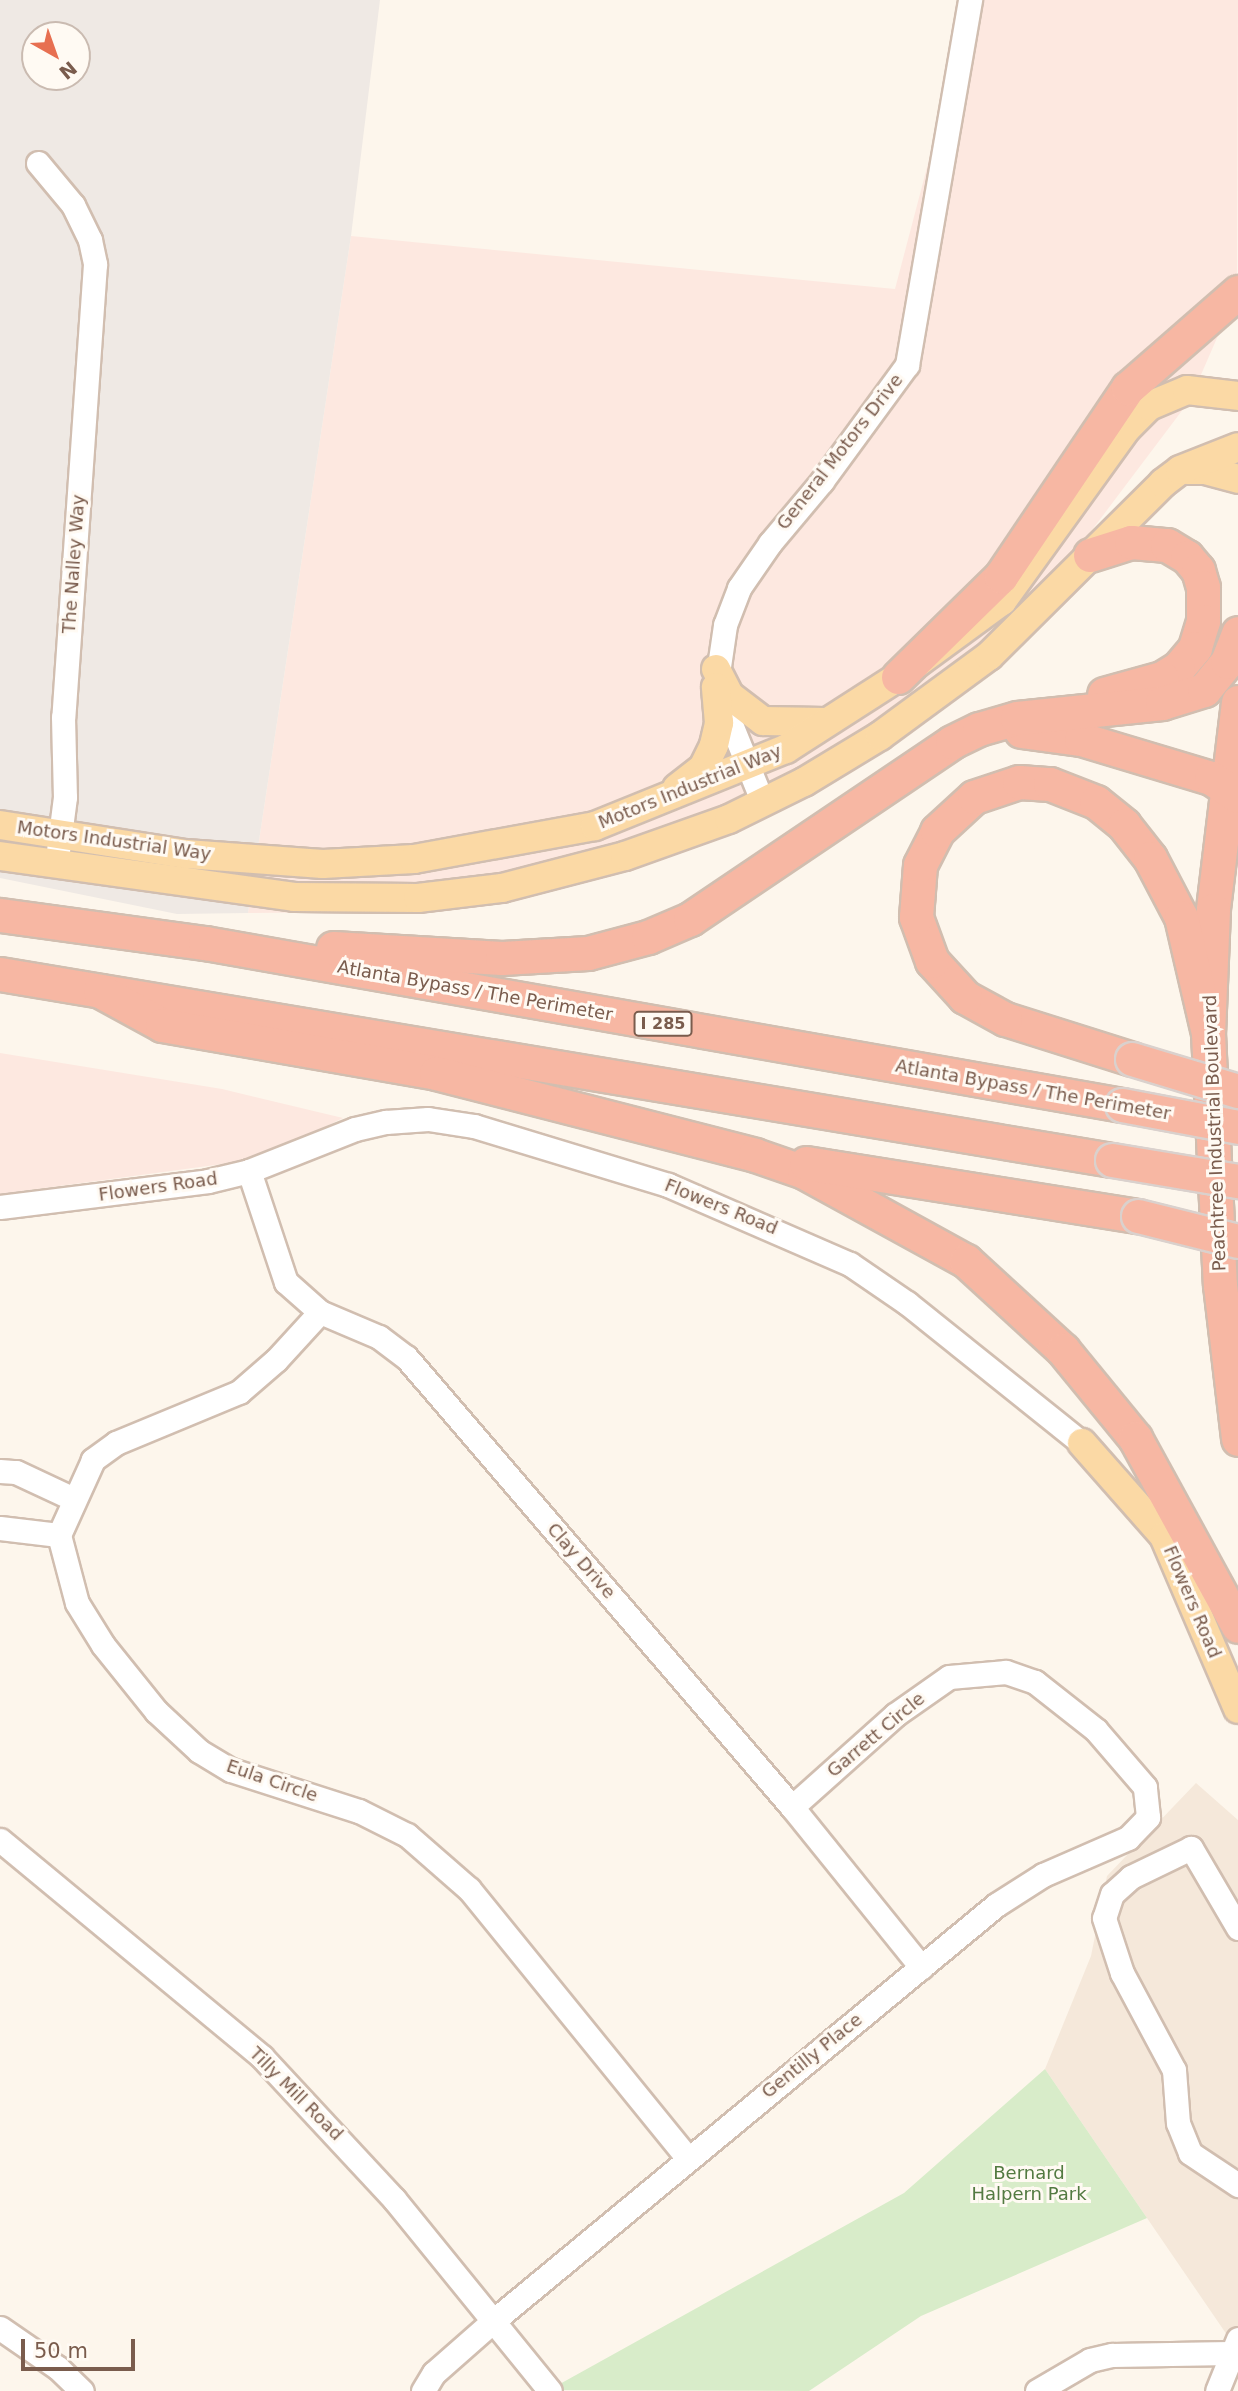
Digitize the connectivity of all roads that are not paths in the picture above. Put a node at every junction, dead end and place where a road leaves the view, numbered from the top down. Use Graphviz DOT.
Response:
graph roads {
  1 [pos="970,0"];
  2 [pos="38,163"];
  3 [pos="1238,292"];
  4 [pos="1238,396"];
  5 [pos="1238,447"];
  6 [pos="1180,470"];
  7 [pos="1238,479"];
  8 [pos="1090,555"];
  9 [pos="1238,634"];
  10 [pos="898,677"];
  11 [pos="716,678"];
  12 [pos="1238,702"];
  13 [pos="1017,718"];
  14 [pos="828,722"];
  15 [pos="746,767"];
  16 [pos="907,774"];
  17 [pos="1232,790"];
  18 [pos="660,802"];
  19 [pos="763,803"];
  20 [pos="0,825"];
  21 [pos="61,835"];
  22 [pos="0,856"];
  23 [pos="56,864"];
  24 [pos="0,915"];
  25 [pos="205,943"];
  26 [pos="0,974"];
  27 [pos="100,991"];
  28 [pos="1208,1032"];
  29 [pos="1238,1091"];
  30 [pos="1238,1127"];
  31 [pos="755,1155"];
  32 [pos="248,1171"];
  33 [pos="1238,1181"];
  34 [pos="0,1206"];
  35 [pos="1238,1241"];
  36 [pos="320,1312"];
  37 [pos="1238,1438"];
  38 [pos="1082,1443"];
  39 [pos="0,1471"];
  40 [pos="74,1499"];
  41 [pos="0,1528"];
  42 [pos="59,1535"];
  43 [pos="1238,1626"];
  44 [pos="1238,1709"];
  45 [pos="792,1807"];
  46 [pos="1148,1817"];
  47 [pos="0,1840"];
  48 [pos="1238,1928"];
  49 [pos="921,1967"];
  50 [pos="688,2158"];
  51 [pos="1238,2185"];
  52 [pos="492,2322"];
  53 [pos="0,2328"];
  54 [pos="1234,2346"];
  55 [pos="82,2391"];
  56 [pos="423,2391"];
  57 [pos="550,2391"];
  58 [pos="1037,2391"];
  59 [pos="1217,2391"];
  1 -- 11 [label="street, General Motors Drive"];
  2 -- 21 [label="street, The Nalley Way"];
  3 -- 10 [label="highway"];
  4 -- 10 [label="main road, Motors Industrial Way"];
  5 -- 6 [label="main road, Motors Industrial Way"];
  6 -- 7 [label="main road"];
  6 -- 8 [label="main road, Motors Industrial Way"];
  8 -- 13 [label="highway"];
  8 -- 19 [label="main road, Motors Industrial Way"];
  9 -- 13 [label="highway"];
  10 -- 14 [label="main road, Motors Industrial Way"];
  11 -- 14 [label="main road"];
  11 -- 15 [label="street"];
  11 -- 18 [label="main road"];
  12 -- 17 [label="highway, Peachtree Industrial Boulevard"];
  13 -- 16 [label="highway"];
  14 -- 15 [label="main road, Motors Industrial Way"];
  15 -- 18 [label="main road, Motors Industrial Way"];
  15 -- 19 [label="street"];
  16 -- 17 [label="highway"];
  16 -- 25 [label="highway"];
  17 -- 28 [label="highway, Peachtree Industrial Boulevard"];
  18 -- 21 [label="main road, Motors Industrial Way"];
  19 -- 23 [label="main road, Motors Industrial Way"];
  20 -- 21 [label="main road, Motors Industrial Way"];
  21 -- 23 [label="street, The Nalley Way"];
  22 -- 23 [label="main road, Motors Industrial Way"];
  24 -- 25 [label="highway, Atlanta Bypass / The Perimeter / I 285"];
  25 -- 30 [label="highway, Atlanta Bypass / The Perimeter / I 285, bridge"];
  26 -- 27 [label="highway"];
  27 -- 31 [label="highway"];
  27 -- 33 [label="highway, bridge"];
  28 -- 29 [label="highway, bridge"];
  28 -- 37 [label="highway, Peachtree Industrial Boulevard"];
  31 -- 35 [label="highway, bridge"];
  31 -- 43 [label="highway"];
  32 -- 34 [label="street, Flowers Road"];
  32 -- 36 [label="street, Clay Drive"];
  32 -- 38 [label="street, Flowers Road"];
  36 -- 40 [label="street"];
  36 -- 45 [label="street, Clay Drive"];
  38 -- 44 [label="main road, Flowers Road"];
  39 -- 40 [label="street"];
  40 -- 42 [label="street"];
  41 -- 42 [label="street"];
  42 -- 50 [label="street, Eula Circle"];
  45 -- 46 [label="street, Garrett Circle"];
  45 -- 49 [label="street, Clay Drive"];
  46 -- 49 [label="street, Gentilly Place"];
  47 -- 52 [label="street, Tilly Mill Road"];
  48 -- 51 [label="street"];
  49 -- 50 [label="street, Gentilly Place"];
  50 -- 52 [label="street, Gentilly Place"];
  52 -- 56 [label="street, Gentilly Place"];
  52 -- 57 [label="street, Tilly Mill Road"];
  53 -- 55 [label="street"];
  54 -- 58 [label="street"];
  54 -- 59 [label="street"];
}
